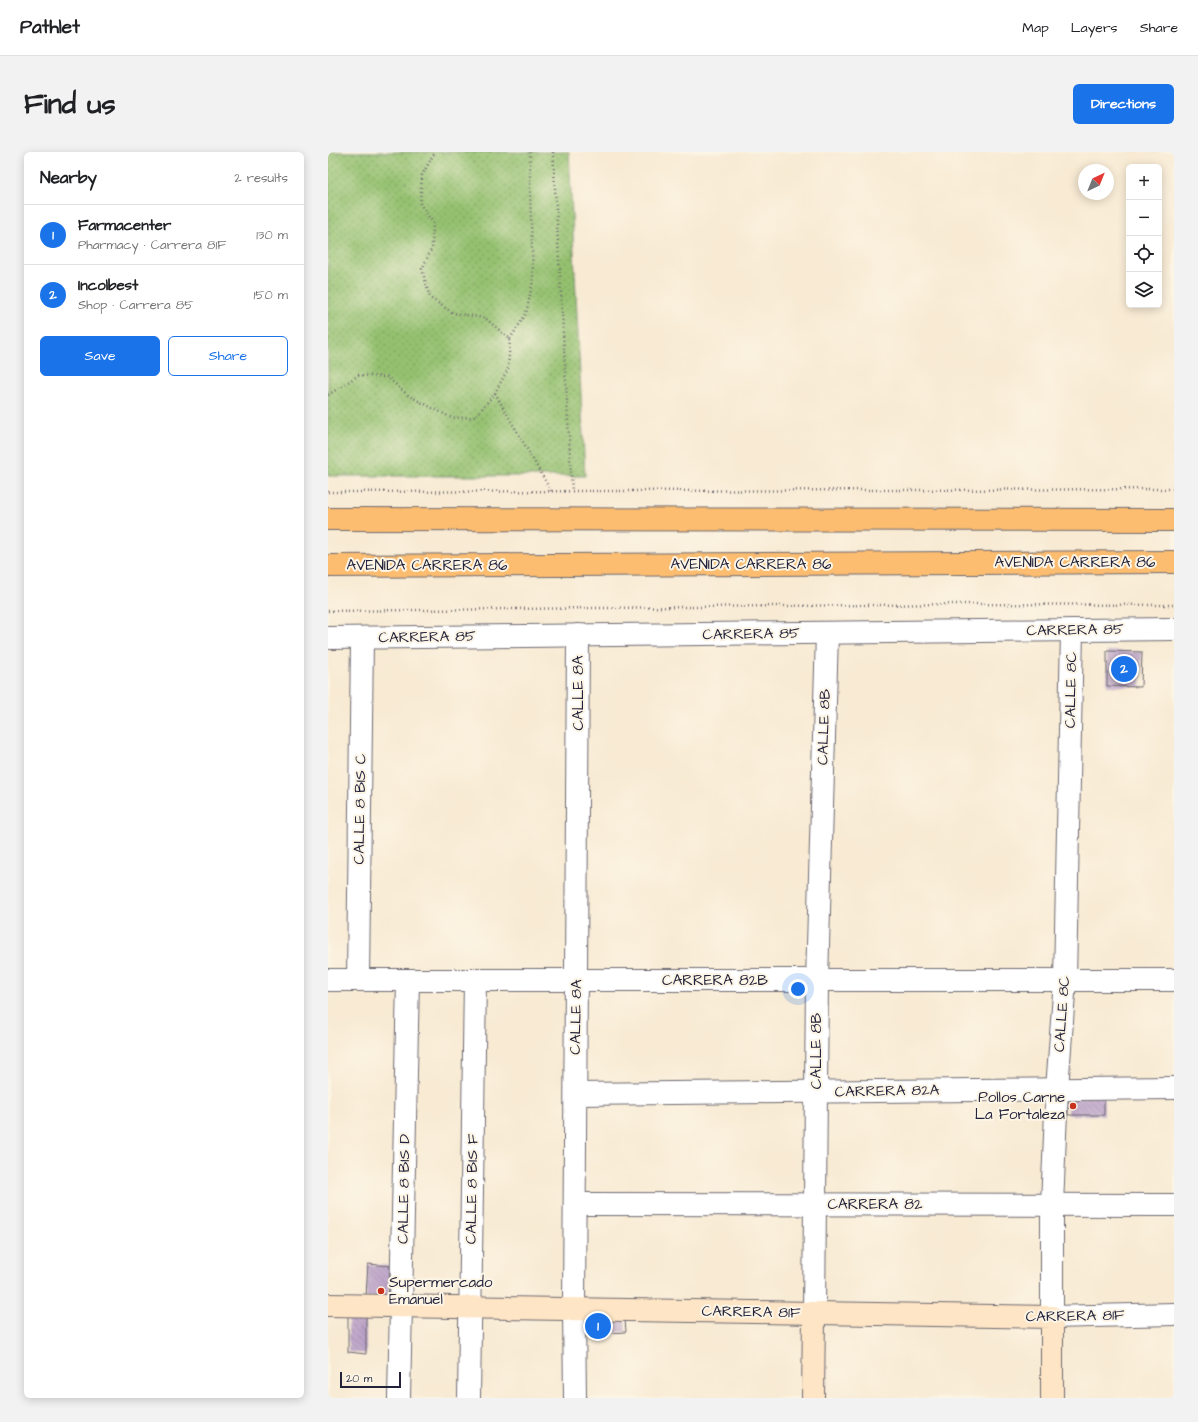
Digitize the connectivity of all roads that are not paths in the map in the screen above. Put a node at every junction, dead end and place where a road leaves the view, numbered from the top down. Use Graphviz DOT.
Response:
graph roads {
  1 [pos="328,519"];
  2 [pos="1174,520"];
  3 [pos="1174,562"];
  4 [pos="328,566"];
  5 [pos="1174,629"];
  6 [pos="1072,630"];
  7 [pos="827,633"];
  8 [pos="578,635"];
  9 [pos="328,638"];
  10 [pos="362,638"];
  11 [pos="328,980"];
  12 [pos="358,980"];
  13 [pos="408,980"];
  14 [pos="475,980"];
  15 [pos="577,980"];
  16 [pos="817,980"];
  17 [pos="1065,980"];
  18 [pos="1174,980"];
  19 [pos="1174,1088"];
  20 [pos="1057,1089"];
  21 [pos="816,1091"];
  22 [pos="576,1094"];
  23 [pos="575,1204"];
  24 [pos="815,1204"];
  25 [pos="1052,1205"];
  26 [pos="1174,1205"];
  27 [pos="328,1305"];
  28 [pos="402,1306"];
  29 [pos="471,1307"];
  30 [pos="574,1309"];
  31 [pos="814,1313"];
  32 [pos="1174,1314"];
  33 [pos="1052,1317"];
  34 [pos="399,1398"];
  35 [pos="469,1398"];
  36 [pos="575,1398"];
  37 [pos="813,1398"];
  38 [pos="1052,1398"];
  1 -- 2 [label="main road"];
  3 -- 4 [label="main road, AVENIDA CARRERA 86"];
  5 -- 6 [label="street, CARRERA 85"];
  6 -- 7 [label="street, CARRERA 85"];
  6 -- 17 [label="street, CALLE 8C"];
  7 -- 8 [label="street, CARRERA 85"];
  7 -- 16 [label="street, CALLE 8B"];
  8 -- 10 [label="street, CARRERA 85"];
  8 -- 15 [label="street, CALLE 8A"];
  9 -- 10 [label="street, CARRERA 85"];
  10 -- 12 [label="street, CALLE 8 BIS C"];
  11 -- 12 [label="street, CARRERA 82B"];
  12 -- 13 [label="street, CARRERA 82B"];
  13 -- 14 [label="street, CARRERA 82B"];
  13 -- 28 [label="street, CALLE 8 BIS D"];
  14 -- 15 [label="street, CARRERA 82B"];
  14 -- 29 [label="street, CALLE 8 BIS F"];
  15 -- 16 [label="street, CARRERA 82B"];
  15 -- 22 [label="street, CALLE 8A"];
  16 -- 17 [label="street, CARRERA 82B"];
  16 -- 21 [label="street, CALLE 8B"];
  17 -- 18 [label="street, CARRERA 82B"];
  17 -- 20 [label="street, CALLE 8C"];
  19 -- 20 [label="street, CARRERA 82A"];
  20 -- 21 [label="street, CARRERA 82A"];
  20 -- 25 [label="street, CALLE 8C"];
  21 -- 22 [label="street, CARRERA 82A"];
  21 -- 24 [label="street, CALLE 8B"];
  22 -- 23 [label="street, CALLE 8A"];
  23 -- 24 [label="street, CARRERA 82"];
  23 -- 30 [label="street, CALLE 8A"];
  24 -- 25 [label="street, CARRERA 82"];
  24 -- 31 [label="street, CALLE 8B"];
  25 -- 26 [label="street, CARRERA 82"];
  25 -- 33 [label="street, CALLE 8C"];
  27 -- 28 [label="street, CARRERA 81F"];
  28 -- 29 [label="street, CARRERA 81F"];
  28 -- 34 [label="street, CALLE 8 BIS D"];
  29 -- 30 [label="street, CARRERA 81F"];
  29 -- 35 [label="street, CALLE 8 BIS F"];
  30 -- 31 [label="street, CARRERA 81F"];
  30 -- 36 [label="street, CALLE 8A"];
  31 -- 33 [label="street, CARRERA 81F"];
  31 -- 37 [label="street, CALLE 8B"];
  32 -- 33 [label="street, CARRERA 81F"];
  33 -- 38 [label="street, CALLE 8C"];
}
